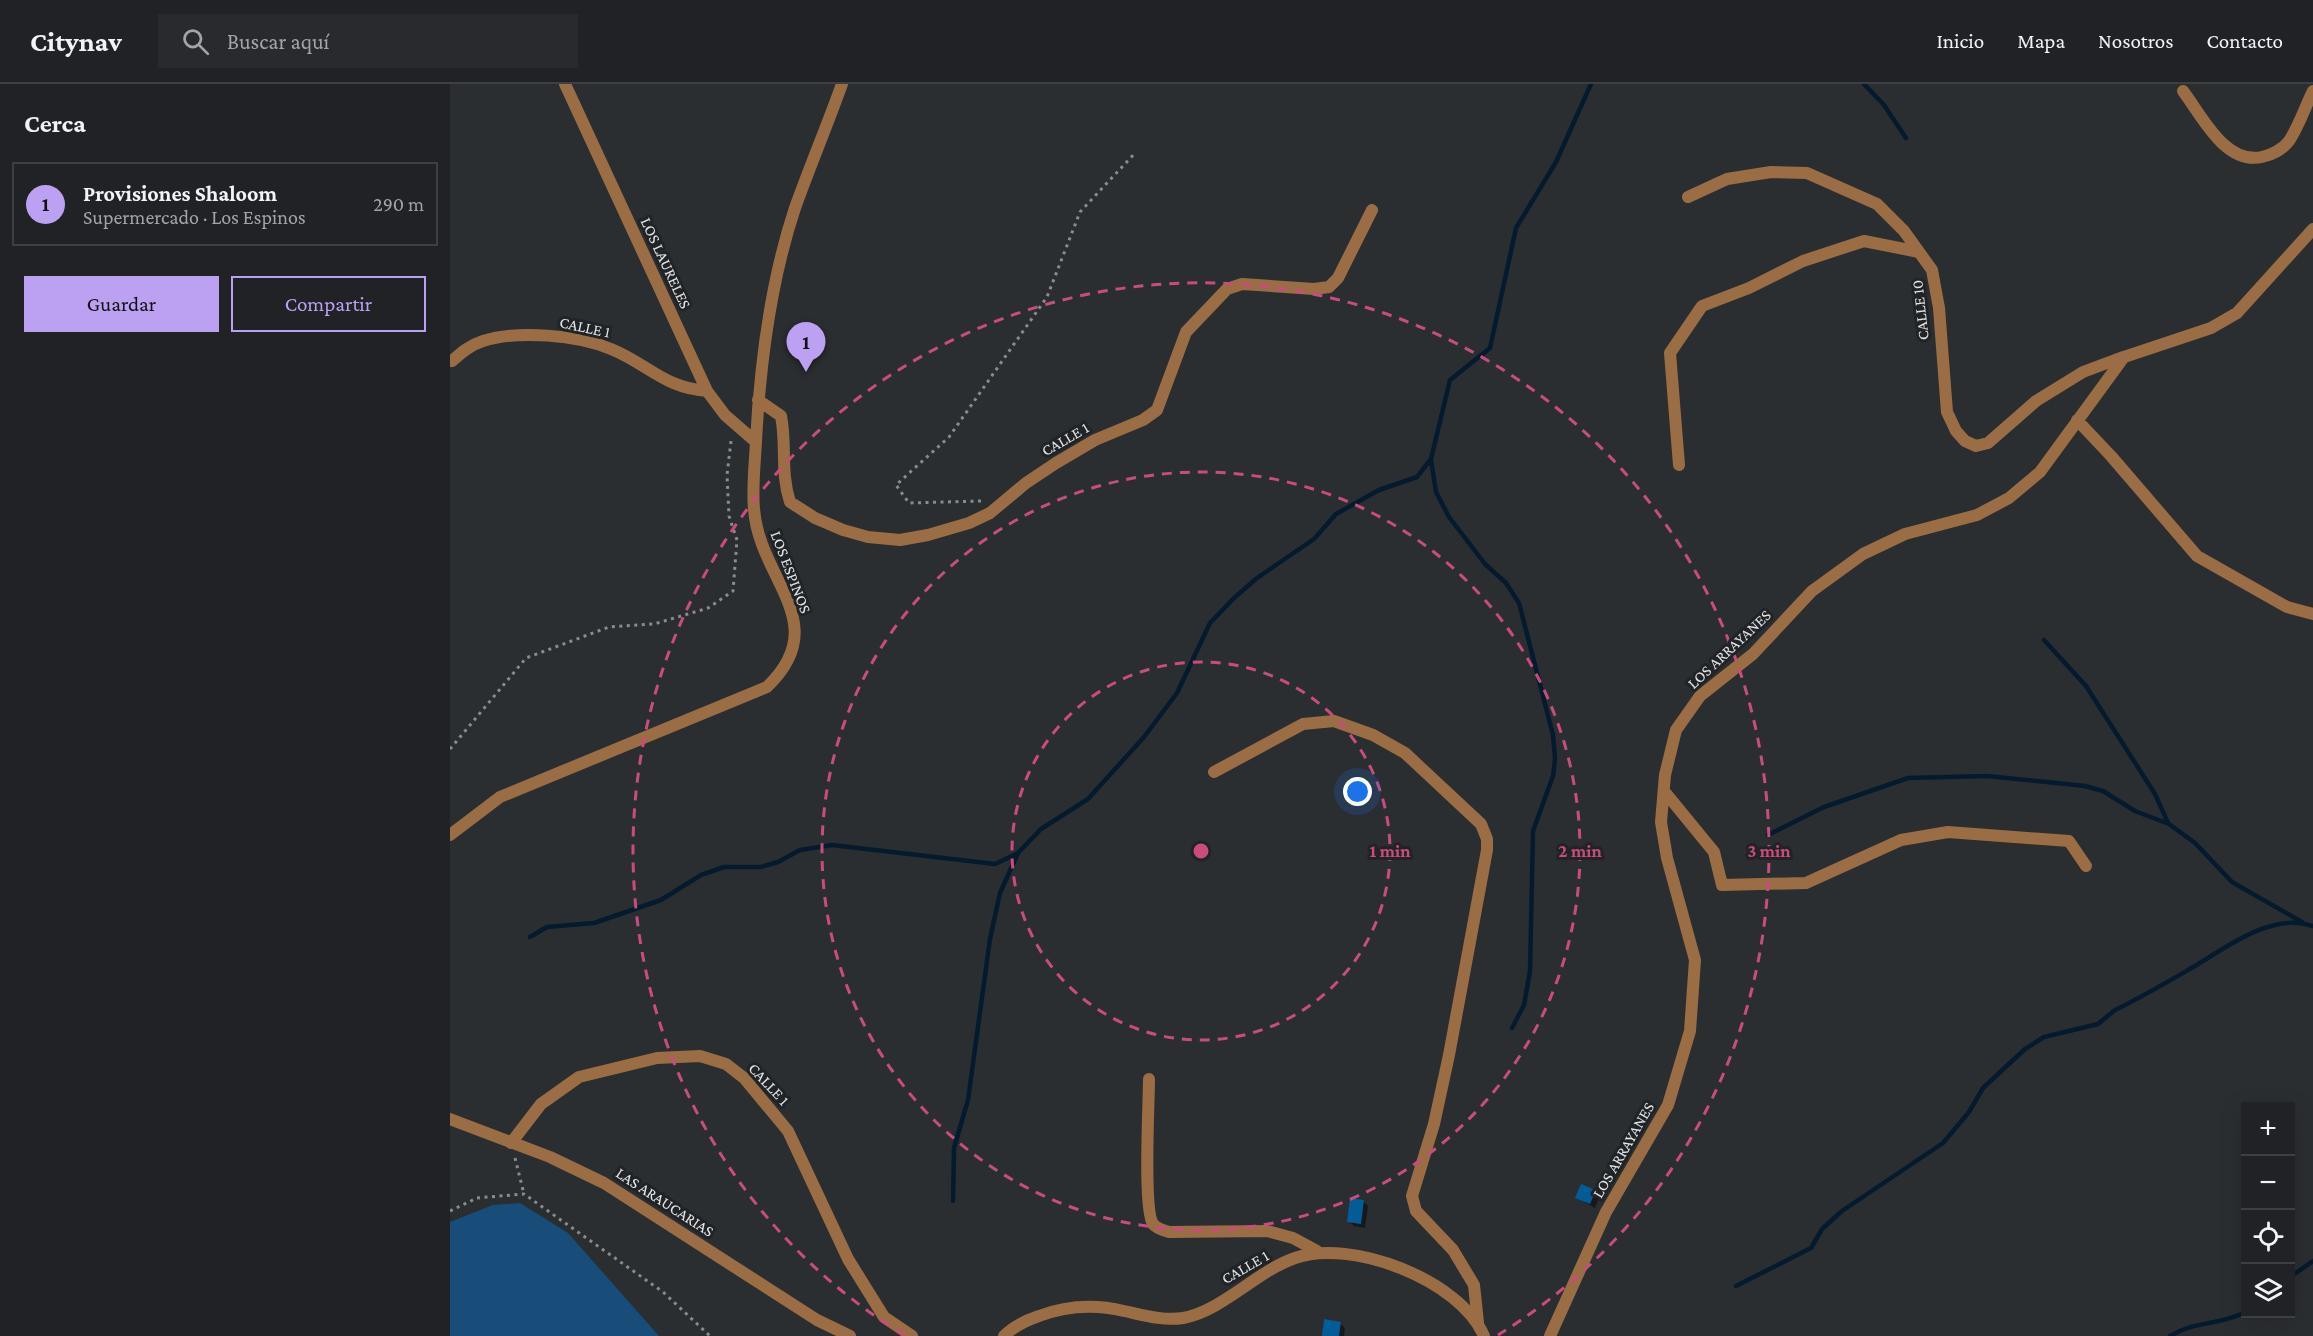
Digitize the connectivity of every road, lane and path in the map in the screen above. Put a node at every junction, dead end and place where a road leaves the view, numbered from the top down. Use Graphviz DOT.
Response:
graph roads {
  1 [pos="565,84"];
  2 [pos="842,84"];
  3 [pos="2183,91"];
  4 [pos="2313,91"];
  5 [pos="1136,152"];
  6 [pos="1688,197"];
  7 [pos="1372,210"];
  8 [pos="2313,230"];
  9 [pos="1919,252"];
  10 [pos="2124,357"];
  11 [pos="452,361"];
  12 [pos="707,391"];
  13 [pos="758,400"];
  14 [pos="2077,420"];
  15 [pos="756,442"];
  16 [pos="1679,465"];
  17 [pos="1006,501"];
  18 [pos="2313,614"];
  19 [pos="450,749"];
  20 [pos="1214,772"];
  21 [pos="1664,791"];
  22 [pos="450,835"];
  23 [pos="2086,866"];
  24 [pos="1149,1078"];
  25 [pos="450,1119"];
  26 [pos="511,1143"];
  27 [pos="524,1194"];
  28 [pos="450,1211"];
  29 [pos="1317,1251"];
  30 [pos="1478,1323"];
  31 [pos="710,1336"];
  32 [pos="850,1336"];
  33 [pos="912,1336"];
  34 [pos="1004,1336"];
  35 [pos="1484,1336"];
  36 [pos="1550,1336"];
  1 -- 12 [label="street, LOS LAURELES"];
  2 -- 13 [label="street, LOS ESPINOS"];
  3 -- 4 [label="street"];
  5 -- 17 [label="path"];
  6 -- 9 [label="street, CALLE 10"];
  7 -- 17 [label="street, CALLE 1"];
  8 -- 10 [label="street"];
  9 -- 10 [label="street, CALLE 10"];
  9 -- 16 [label="street"];
  10 -- 14 [label="street, LOS ARRAYANES"];
  11 -- 12 [label="street, CALLE 1"];
  12 -- 15 [label="street, LOS LAURELES"];
  13 -- 15 [label="street, LOS ESPINOS"];
  13 -- 17 [label="street, CALLE 1"];
  14 -- 18 [label="street"];
  14 -- 21 [label="street, LOS ARRAYANES"];
  15 -- 19 [label="path"];
  15 -- 22 [label="street, LOS ESPINOS"];
  20 -- 30 [label="street"];
  21 -- 23 [label="street"];
  21 -- 36 [label="street, LOS ARRAYANES"];
  24 -- 29 [label="street"];
  25 -- 26 [label="street, LAS ARAUCARIAS"];
  26 -- 27 [label="path"];
  26 -- 32 [label="street, LAS ARAUCARIAS"];
  26 -- 33 [label="street, CALLE 1"];
  27 -- 28 [label="path"];
  27 -- 31 [label="path"];
  29 -- 30 [label="street, CALLE 1"];
  29 -- 34 [label="street, CALLE 1"];
  30 -- 35 [label="street, CALLE 1"];
}
